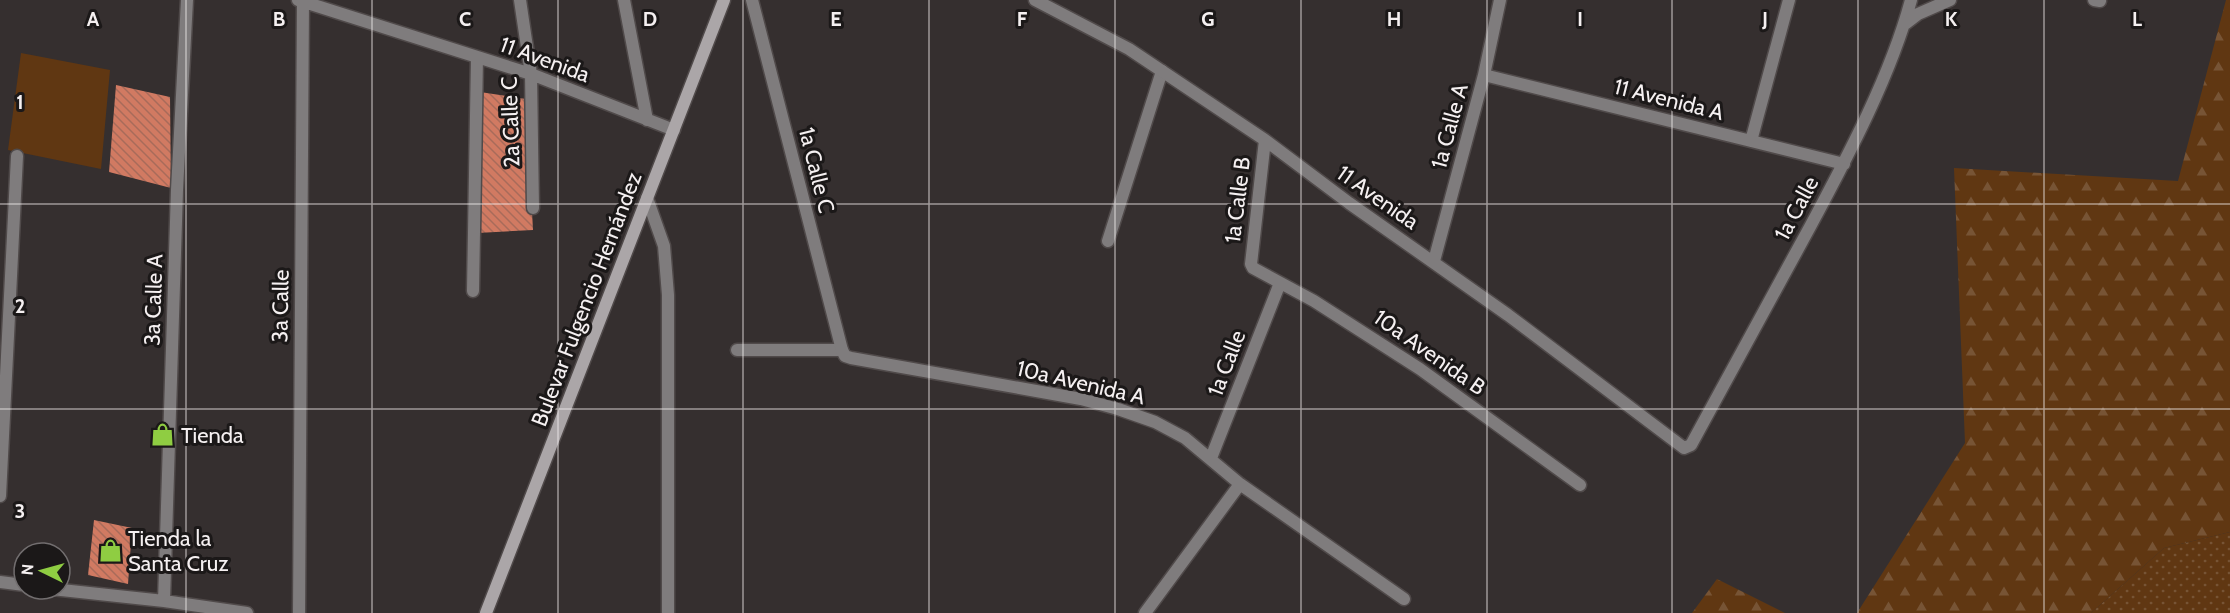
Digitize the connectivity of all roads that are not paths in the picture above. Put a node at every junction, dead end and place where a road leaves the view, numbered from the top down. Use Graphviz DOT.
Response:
graph roads {
  1 [pos="187,0"];
  2 [pos="520,0"];
  3 [pos="624,0"];
  4 [pos="724,0"];
  5 [pos="752,0"];
  6 [pos="1035,0"];
  7 [pos="1500,0"];
  8 [pos="1789,0"];
  9 [pos="1911,0"];
  10 [pos="1950,0"];
  11 [pos="301,1"];
  12 [pos="1905,24"];
  13 [pos="477,57"];
  14 [pos="1162,71"];
  15 [pos="531,74"];
  16 [pos="1484,75"];
  17 [pos="647,120"];
  18 [pos="674,130"];
  19 [pos="1265,141"];
  20 [pos="1751,141"];
  21 [pos="17,156"];
  22 [pos="1844,164"];
  23 [pos="647,198"];
  24 [pos="533,208"];
  25 [pos="1108,241"];
  26 [pos="1434,261"];
  27 [pos="1251,264"];
  28 [pos="1280,283"];
  29 [pos="473,291"];
  30 [pos="737,350"];
  31 [pos="842,350"];
  32 [pos="1684,448"];
  33 [pos="1211,458"];
  34 [pos="1240,484"];
  35 [pos="1580,485"];
  36 [pos="0,496"];
  37 [pos="72,591"];
  38 [pos="1404,599"];
  39 [pos="164,601"];
  40 [pos="248,613"];
  41 [pos="299,613"];
  42 [pos="486,613"];
  43 [pos="668,613"];
  44 [pos="1145,613"];
  1 -- 39 [label="street, 3a Calle A"];
  2 -- 15 [label="street, 2a Calle C"];
  3 -- 17 [label="street"];
  4 -- 18 [label="street, Bulevar Fulgencio Hernández"];
  5 -- 31 [label="street, 1a Calle C"];
  6 -- 14 [label="street, 11 Avenida"];
  7 -- 16 [label="street, 1a Calle A"];
  8 -- 20 [label="street"];
  9 -- 12 [label="street, 1a Calle"];
  10 -- 12 [label="street"];
  11 -- 13 [label="street, 11 Avenida"];
  11 -- 41 [label="street, 3a Calle"];
  12 -- 22 [label="street, 1a Calle"];
  13 -- 15 [label="street, 11 Avenida"];
  13 -- 29 [label="street"];
  14 -- 19 [label="street, 11 Avenida"];
  14 -- 25 [label="street"];
  15 -- 17 [label="street, 11 Avenida"];
  15 -- 24 [label="street, 2a Calle C"];
  16 -- 20 [label="street, 11 Avenida A"];
  16 -- 26 [label="street, 1a Calle A"];
  17 -- 18 [label="street, 11 Avenida"];
  18 -- 23 [label="street, Bulevar Fulgencio Hernández"];
  19 -- 26 [label="street, 11 Avenida"];
  19 -- 27 [label="street, 1a Calle B"];
  20 -- 22 [label="street, 11 Avenida A"];
  21 -- 36 [label="street"];
  22 -- 32 [label="street, 1a Calle"];
  23 -- 42 [label="street, Bulevar Fulgencio Hernández"];
  23 -- 43 [label="street"];
  26 -- 32 [label="street, 11 Avenida"];
  27 -- 28 [label="street, 10a Avenida B"];
  28 -- 33 [label="street, 1a Calle"];
  28 -- 35 [label="street, 10a Avenida B"];
  30 -- 31 [label="street"];
  31 -- 33 [label="street, 10a Avenida A"];
  33 -- 34 [label="street, 10a Avenida A"];
  34 -- 38 [label="street, 10a Avenida A"];
  34 -- 44 [label="street"];
  37 -- 39 [label="street"];
  39 -- 40 [label="street"];
}
